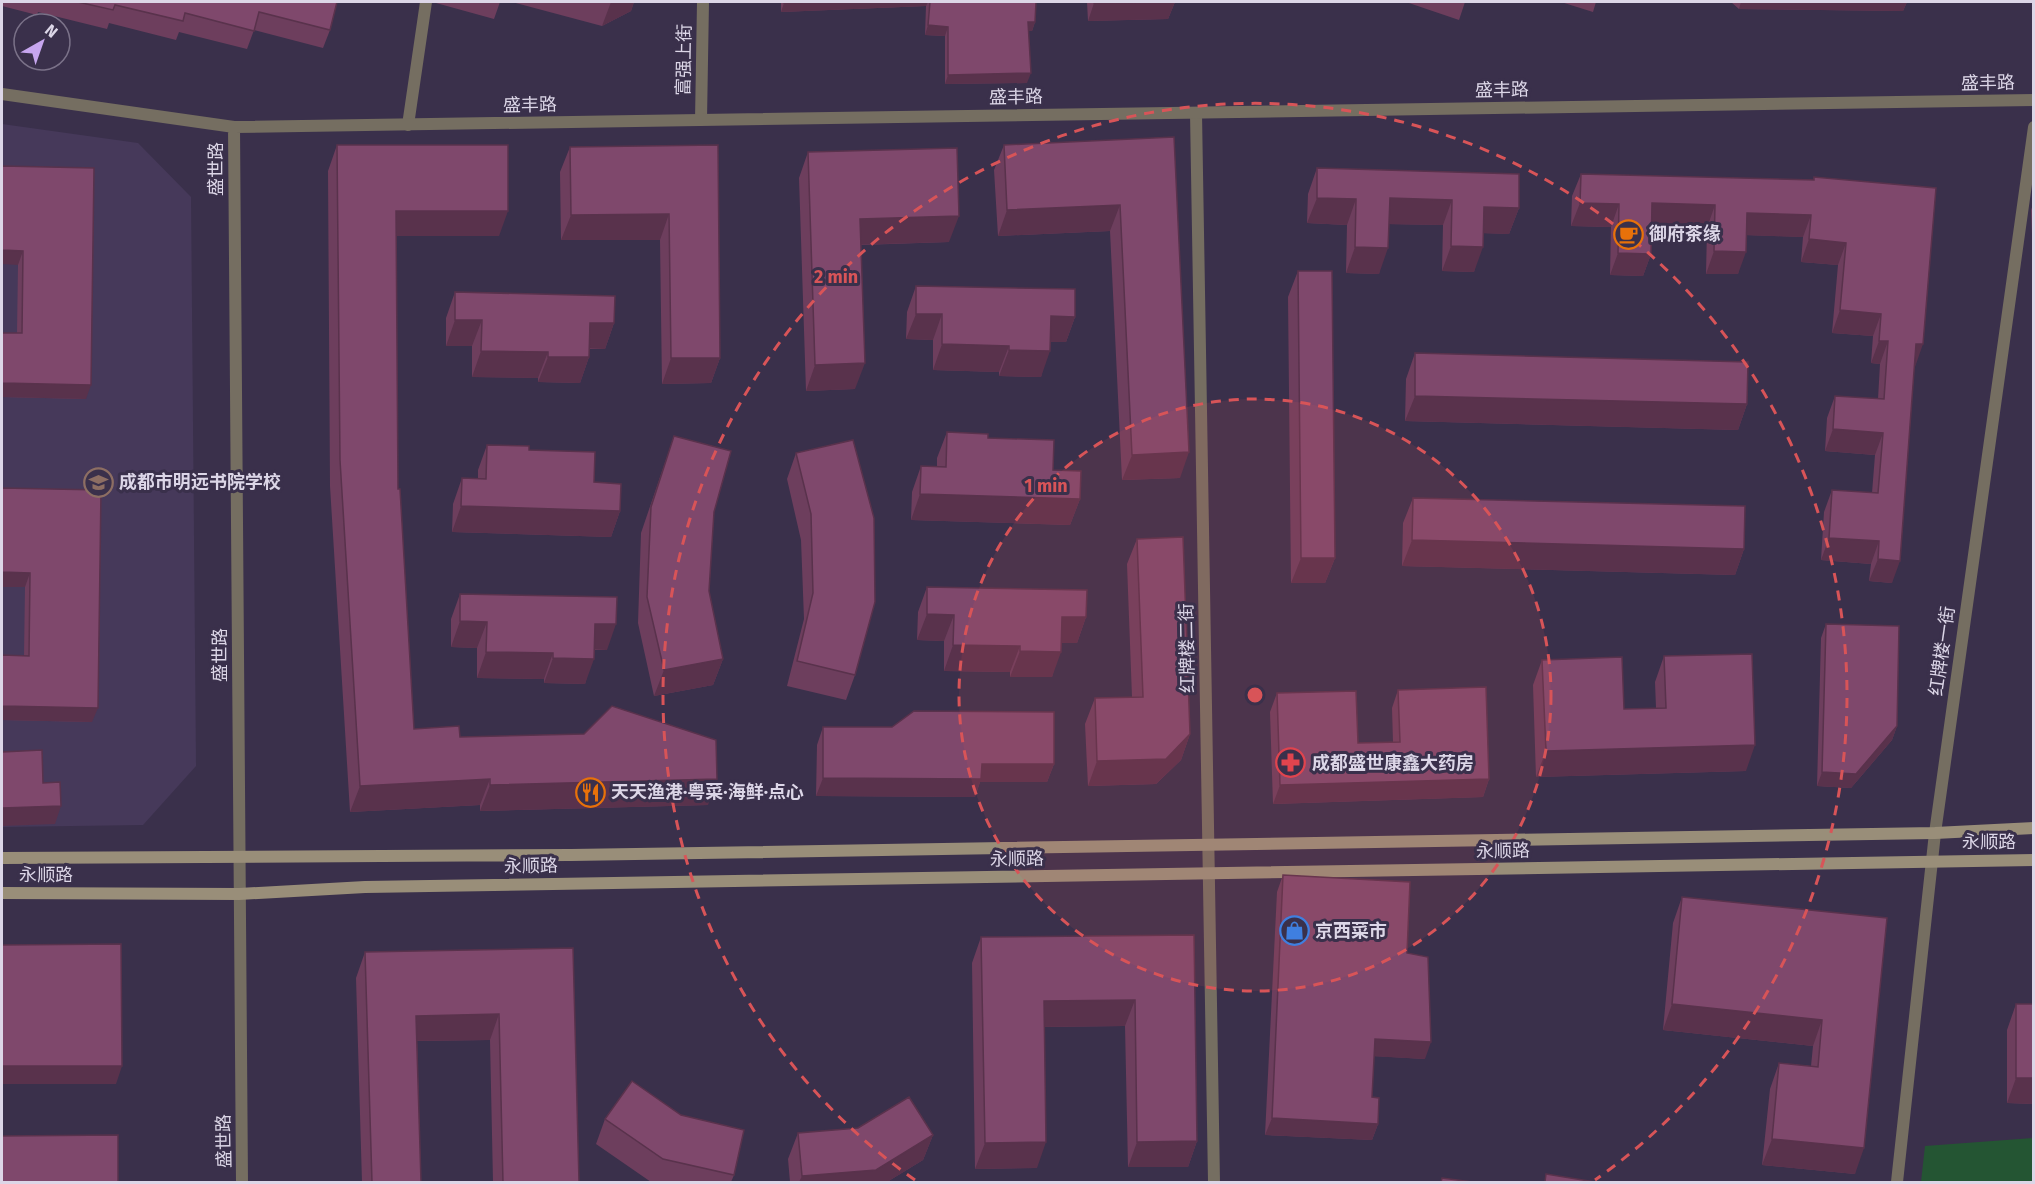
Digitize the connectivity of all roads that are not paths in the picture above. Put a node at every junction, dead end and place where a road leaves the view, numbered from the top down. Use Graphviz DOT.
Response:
graph roads {
  1 [pos="426,2"];
  2 [pos="703,2"];
  3 [pos="2,94"];
  4 [pos="2034,100"];
  5 [pos="1196,113"];
  6 [pos="701,120"];
  7 [pos="408,124"];
  8 [pos="234,127"];
  9 [pos="2034,127"];
  10 [pos="2034,828"];
  11 [pos="1935,833"];
  12 [pos="1208,845"];
  13 [pos="239,857"];
  14 [pos="2,858"];
  15 [pos="1934,860"];
  16 [pos="2034,860"];
  17 [pos="1209,875"];
  18 [pos="2,893"];
  19 [pos="239,894"];
  20 [pos="242,1182"];
  21 [pos="1214,1182"];
  22 [pos="1897,1182"];
  1 -- 7 [label="street"];
  2 -- 6 [label="street, 富强上街"];
  3 -- 8 [label="street, 盛丰路"];
  4 -- 5 [label="street, 盛丰路"];
  5 -- 6 [label="street, 盛丰路"];
  5 -- 12 [label="street, 红牌楼二街"];
  6 -- 7 [label="street, 盛丰路"];
  7 -- 8 [label="street, 盛丰路"];
  8 -- 13 [label="street, 盛世路"];
  9 -- 11 [label="street, 红牌楼一街"];
  10 -- 11 [label="main road"];
  11 -- 12 [label="main road"];
  11 -- 15 [label="street, 红牌楼一街"];
  12 -- 13 [label="main road"];
  12 -- 17 [label="street, 红牌楼二街"];
  13 -- 14 [label="main road"];
  13 -- 19 [label="street, 盛世路"];
  15 -- 16 [label="main road, 永顺路"];
  15 -- 17 [label="main road, 永顺路"];
  15 -- 22 [label="street, 红牌楼一街"];
  17 -- 19 [label="main road, 永顺路"];
  17 -- 21 [label="street, 红牌楼二街"];
  18 -- 19 [label="main road, 永顺路"];
  19 -- 20 [label="street, 盛世路"];
}
